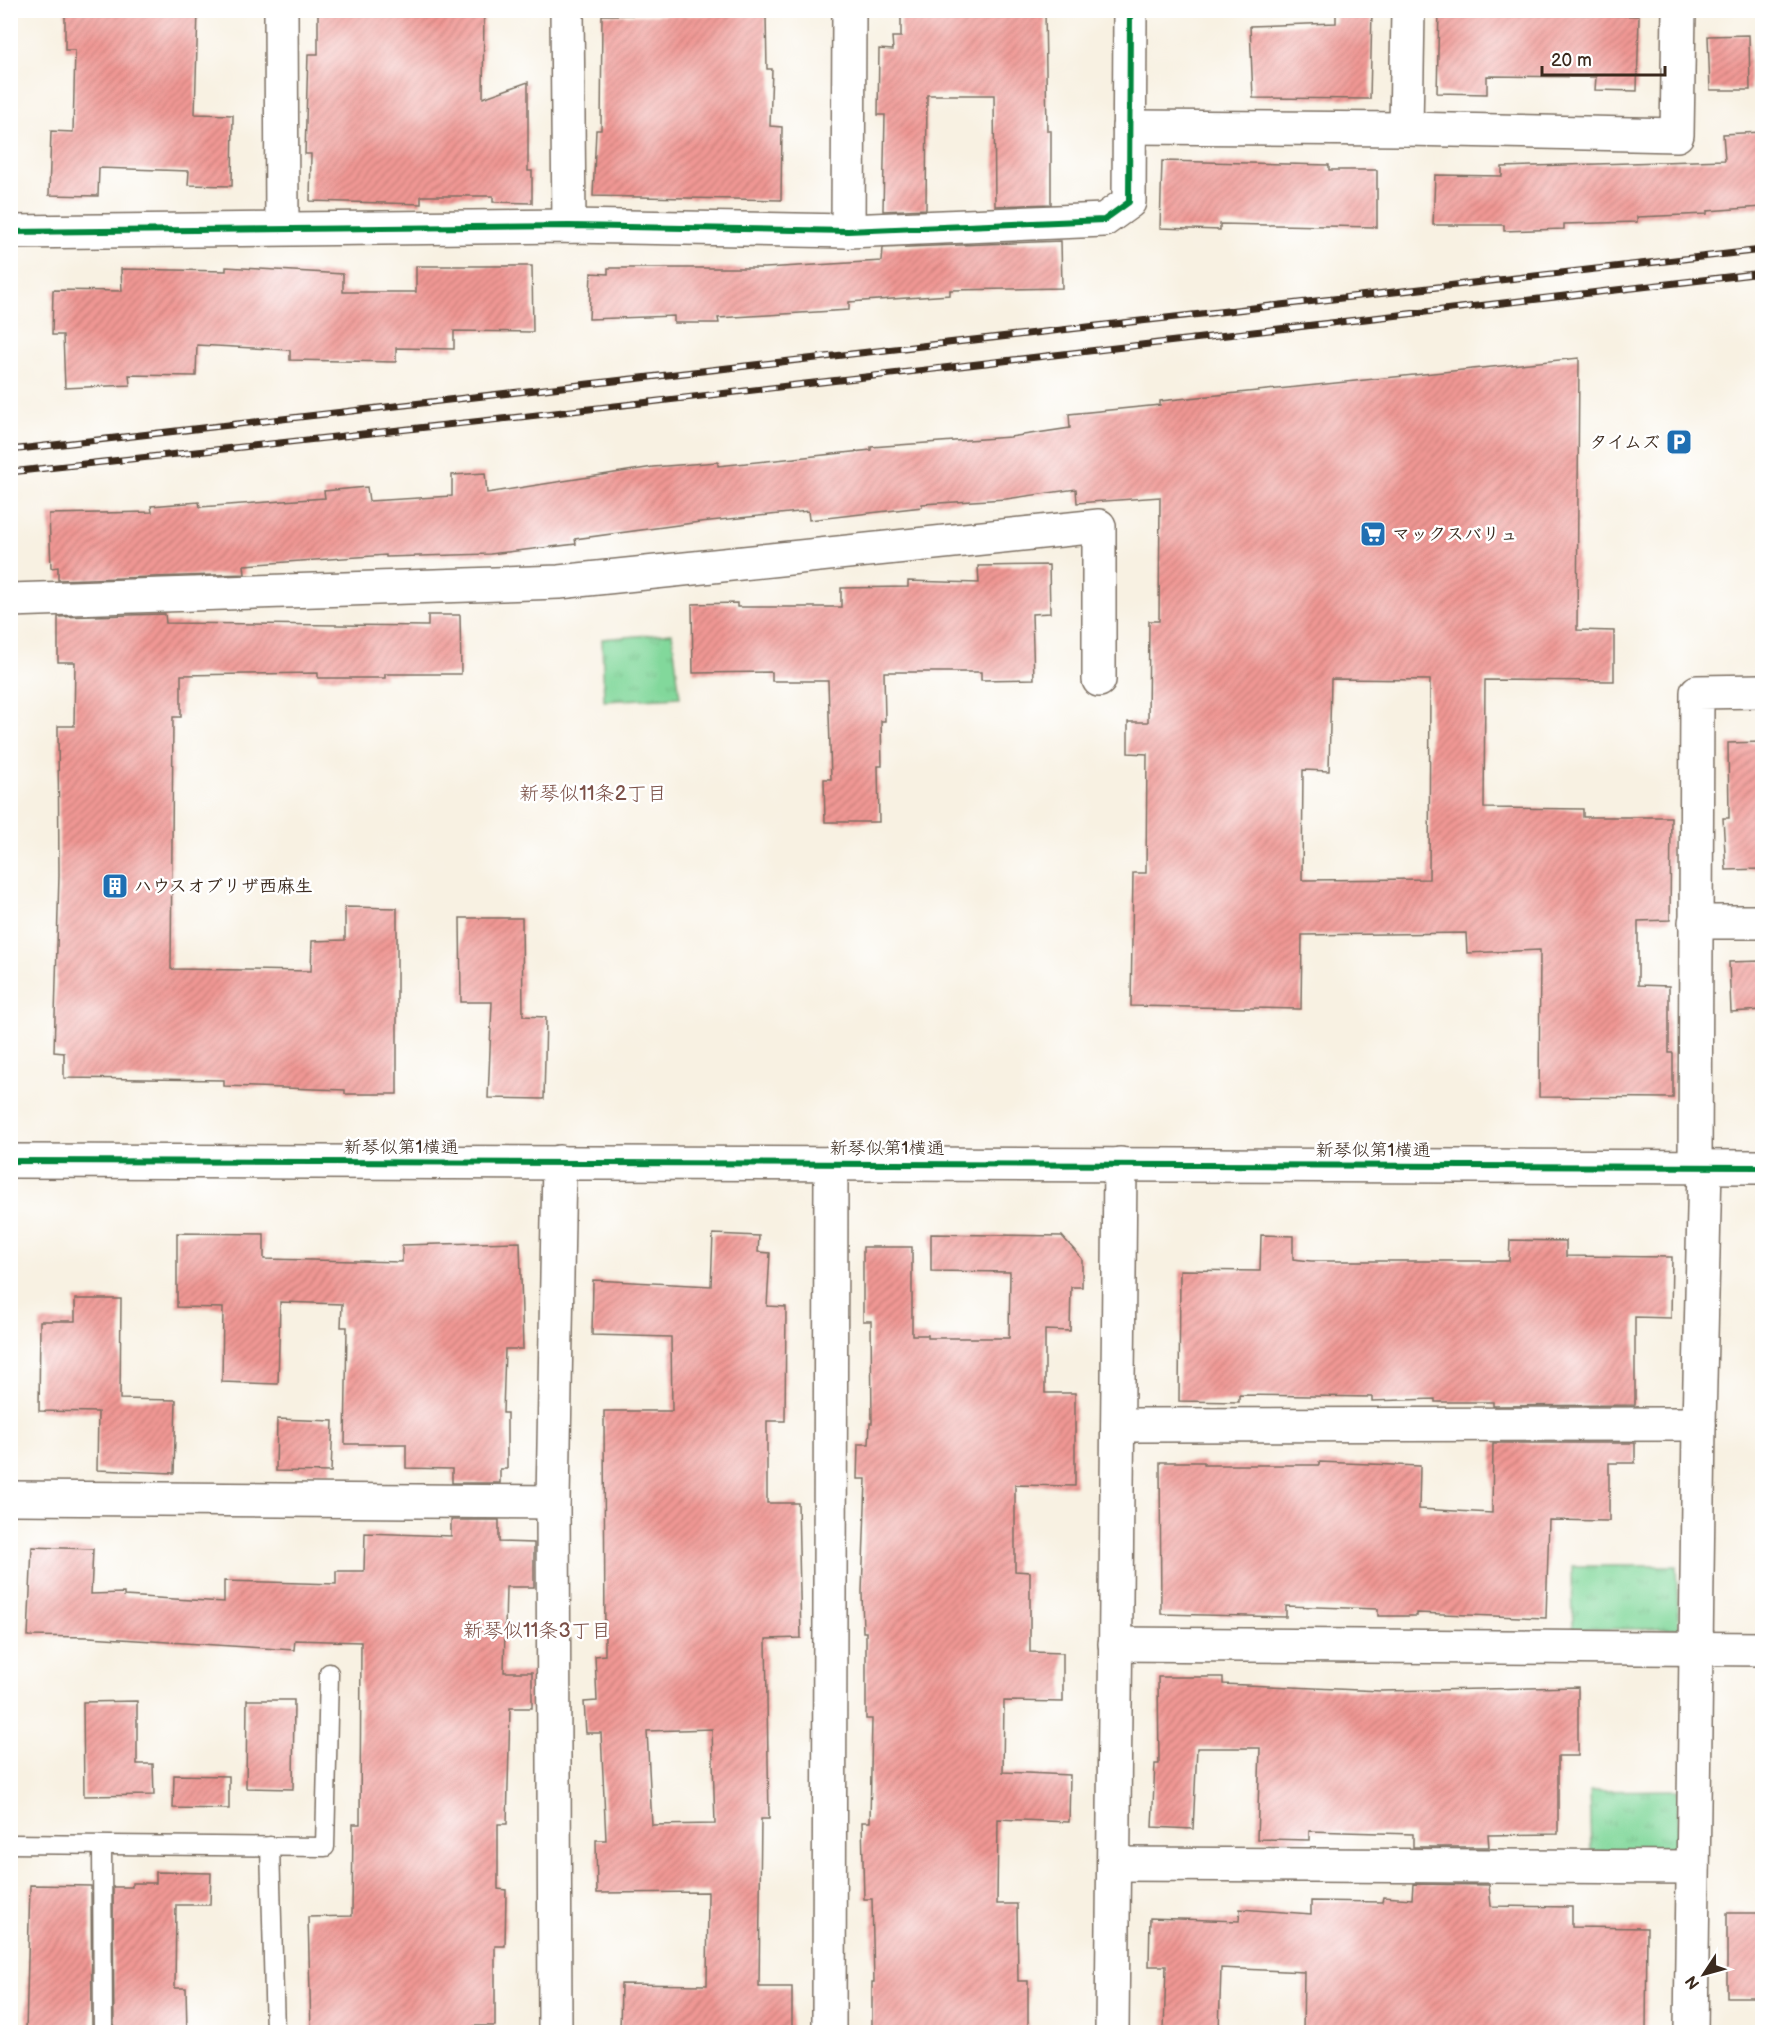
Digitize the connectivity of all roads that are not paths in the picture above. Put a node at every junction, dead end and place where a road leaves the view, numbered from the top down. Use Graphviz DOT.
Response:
graph roads {
  1 [pos="281,10"];
  2 [pos="567,10"];
  3 [pos="849,10"];
  4 [pos="1130,10"];
  5 [pos="1408,10"];
  6 [pos="1679,10"];
  7 [pos="1129,127"];
  8 [pos="1406,129"];
  9 [pos="569,226"];
  10 [pos="282,228"];
  11 [pos="848,231"];
  12 [pos="10,232"];
  13 [pos="10,600"];
  14 [pos="1099,680"];
  15 [pos="1762,692"];
  16 [pos="1695,922"];
  17 [pos="1762,922"];
  18 [pos="10,1161"];
  19 [pos="559,1162"];
  20 [pos="831,1163"];
  21 [pos="1120,1164"];
  22 [pos="1700,1166"];
  23 [pos="1762,1167"];
  24 [pos="1699,1424"];
  25 [pos="1118,1425"];
  26 [pos="10,1498"];
  27 [pos="553,1502"];
  28 [pos="1115,1644"];
  29 [pos="1697,1649"];
  30 [pos="1762,1649"];
  31 [pos="329,1673"];
  32 [pos="10,1845"];
  33 [pos="102,1845"];
  34 [pos="270,1846"];
  35 [pos="1114,1864"];
  36 [pos="1693,1867"];
  37 [pos="103,2032"];
  38 [pos="275,2032"];
  39 [pos="555,2032"];
  40 [pos="829,2032"];
  41 [pos="1112,2032"];
  42 [pos="1691,2032"];
  1 -- 10 [label="street"];
  2 -- 9 [label="street"];
  3 -- 11 [label="street"];
  4 -- 7 [label="street"];
  5 -- 8 [label="street"];
  6 -- 8 [label="street"];
  7 -- 8 [label="street"];
  7 -- 11 [label="street"];
  9 -- 10 [label="street"];
  9 -- 11 [label="street"];
  10 -- 12 [label="street"];
  13 -- 14 [label="street"];
  15 -- 16 [label="street"];
  16 -- 17 [label="street"];
  16 -- 22 [label="street"];
  18 -- 19 [label="street, 新琴似第1横通"];
  19 -- 20 [label="street, 新琴似第1横通"];
  19 -- 27 [label="street"];
  20 -- 21 [label="street, 新琴似第1横通"];
  20 -- 40 [label="street"];
  21 -- 22 [label="street, 新琴似第1横通"];
  21 -- 25 [label="street"];
  22 -- 23 [label="street, 新琴似第1横通"];
  22 -- 24 [label="street"];
  24 -- 25 [label="street"];
  24 -- 29 [label="street"];
  25 -- 28 [label="street"];
  26 -- 27 [label="street"];
  27 -- 39 [label="street"];
  28 -- 29 [label="street"];
  28 -- 35 [label="street"];
  29 -- 30 [label="street"];
  29 -- 36 [label="street"];
  31 -- 34 [label="lane"];
  32 -- 33 [label="lane"];
  33 -- 34 [label="lane"];
  33 -- 37 [label="lane"];
  34 -- 38 [label="lane"];
  35 -- 36 [label="street"];
  35 -- 41 [label="street"];
  36 -- 42 [label="street"];
}
